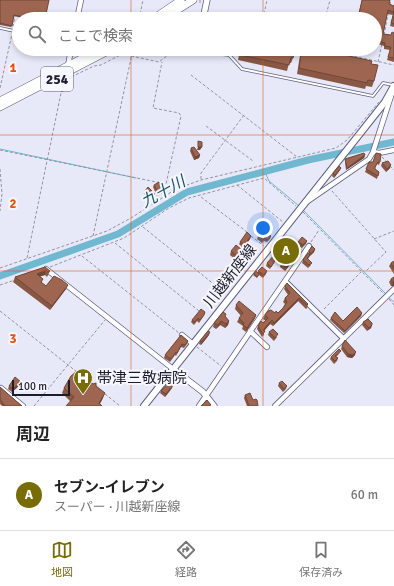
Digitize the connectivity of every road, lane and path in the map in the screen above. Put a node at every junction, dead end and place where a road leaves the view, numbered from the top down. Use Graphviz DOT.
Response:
graph roads {
  1 [pos="81,0"];
  2 [pos="143,0"];
  3 [pos="182,0"];
  4 [pos="200,0"];
  5 [pos="207,0"];
  6 [pos="268,0"];
  7 [pos="330,0"];
  8 [pos="391,0"];
  9 [pos="196,2"];
  10 [pos="78,12"];
  11 [pos="140,12"];
  12 [pos="163,12"];
  13 [pos="177,12"];
  14 [pos="204,12"];
  15 [pos="265,12"];
  16 [pos="327,12"];
  17 [pos="0,28"];
  18 [pos="12,30"];
  19 [pos="382,43"];
  20 [pos="70,56"];
  21 [pos="87,56"];
  22 [pos="100,56"];
  23 [pos="117,56"];
  24 [pos="131,56"];
  25 [pos="168,56"];
  26 [pos="230,56"];
  27 [pos="351,56"];
  28 [pos="379,56"];
  29 [pos="162,62"];
  30 [pos="378,62"];
  31 [pos="68,66"];
  32 [pos="394,66"];
  33 [pos="191,75"];
  34 [pos="64,77"];
  35 [pos="393,87"];
  36 [pos="0,88"];
  37 [pos="62,90"];
  38 [pos="0,101"];
  39 [pos="385,102"];
  40 [pos="0,107"];
  41 [pos="244,115"];
  42 [pos="206,126"];
  43 [pos="225,140"];
  44 [pos="0,150"];
  45 [pos="394,150"];
  46 [pos="373,152"];
  47 [pos="379,153"];
  48 [pos="298,157"];
  49 [pos="47,160"];
  50 [pos="253,161"];
  51 [pos="0,169"];
  52 [pos="394,170"];
  53 [pos="106,173"];
  54 [pos="201,180"];
  55 [pos="237,185"];
  56 [pos="329,187"];
  57 [pos="201,197"];
  58 [pos="301,207"];
  59 [pos="0,211"];
  60 [pos="287,225"];
  61 [pos="142,227"];
  62 [pos="319,229"];
  63 [pos="394,231"];
  64 [pos="93,236"];
  65 [pos="374,239"];
  66 [pos="114,243"];
  67 [pos="308,246"];
  68 [pos="268,249"];
  69 [pos="82,256"];
  70 [pos="27,259"];
  71 [pos="0,268"];
  72 [pos="46,269"];
  73 [pos="361,271"];
  74 [pos="366,271"];
  75 [pos="20,278"];
  76 [pos="285,281"];
  77 [pos="0,285"];
  78 [pos="394,289"];
  79 [pos="386,296"];
  80 [pos="230,297"];
  81 [pos="394,304"];
  82 [pos="324,309"];
  83 [pos="0,311"];
  84 [pos="199,311"];
  85 [pos="107,317"];
  86 [pos="250,331"];
  87 [pos="182,334"];
  88 [pos="344,339"];
  89 [pos="193,344"];
  90 [pos="267,347"];
  91 [pos="68,365"];
  92 [pos="173,369"];
  93 [pos="225,369"];
  94 [pos="80,374"];
  95 [pos="1,388"];
  96 [pos="103,392"];
  97 [pos="206,396"];
  98 [pos="19,405"];
  99 [pos="34,406"];
  100 [pos="120,406"];
  101 [pos="144,406"];
  102 [pos="199,406"];
  103 [pos="214,406"];
  104 [pos="275,406"];
  1 -- 10 [label="street"];
  2 -- 11 [label="path"];
  3 -- 12 [label="highway"];
  4 -- 9 [label="path"];
  5 -- 14 [label="street"];
  6 -- 15 [label="path"];
  7 -- 16 [label="path"];
  8 -- 19 [label="path"];
  9 -- 13 [label="highway"];
  17 -- 18 [label="lane"];
  18 -- 36 [label="path"];
  20 -- 31 [label="street"];
  21 -- 31 [label="highway, 254"];
  22 -- 34 [label="highway, 254"];
  23 -- 34 [label="path"];
  24 -- 29 [label="path"];
  24 -- 53 [label="path"];
  25 -- 29 [label="path"];
  26 -- 35 [label="lane"];
  27 -- 30 [label="path"];
  28 -- 30 [label="path"];
  29 -- 53 [label="path"];
  30 -- 32 [label="path"];
  31 -- 34 [label="street"];
  31 -- 38 [label="highway, 254"];
  33 -- 41 [label="path"];
  34 -- 37 [label="lane"];
  34 -- 40 [label="highway, 254"];
  35 -- 39 [label="main road, 川越新座線"];
  35 -- 46 [label="street"];
  37 -- 49 [label="path"];
  39 -- 48 [label="path"];
  39 -- 58 [label="main road, 川越新座線"];
  41 -- 43 [label="path"];
  41 -- 48 [label="path"];
  42 -- 43 [label="path"];
  43 -- 50 [label="path"];
  43 -- 54 [label="path"];
  44 -- 49 [label="path"];
  45 -- 47 [label="street"];
  46 -- 47 [label="street"];
  46 -- 56 [label="street"];
  47 -- 52 [label="path"];
  48 -- 54 [label="path"];
  49 -- 53 [label="path"];
  49 -- 70 [label="path"];
  51 -- 59 [label="path"];
  53 -- 64 [label="path"];
  54 -- 64 [label="path"];
  55 -- 58 [label="path"];
  55 -- 60 [label="path"];
  55 -- 61 [label="path"];
  56 -- 58 [label="street"];
  56 -- 65 [label="path"];
  57 -- 68 [label="path"];
  58 -- 60 [label="main road, 川越新座線"];
  58 -- 62 [label="path"];
  60 -- 68 [label="main road, 川越新座線"];
  61 -- 66 [label="path"];
  61 -- 80 [label="path"];
  62 -- 67 [label="path"];
  62 -- 73 [label="path"];
  63 -- 65 [label="path"];
  64 -- 70 [label="path"];
  65 -- 74 [label="path"];
  66 -- 69 [label="path"];
  66 -- 84 [label="path"];
  67 -- 76 [label="street"];
  68 -- 80 [label="main road, 川越新座線"];
  69 -- 72 [label="path"];
  69 -- 87 [label="path"];
  70 -- 71 [label="path"];
  72 -- 85 [label="street"];
  73 -- 79 [label="path"];
  73 -- 82 [label="path"];
  75 -- 77 [label="path"];
  76 -- 86 [label="street"];
  76 -- 88 [label="street"];
  78 -- 79 [label="street"];
  79 -- 81 [label="path"];
  79 -- 88 [label="street"];
  80 -- 89 [label="main road, 川越新座線"];
  83 -- 91 [label="path"];
  85 -- 91 [label="path"];
  85 -- 92 [label="street"];
  86 -- 90 [label="street"];
  86 -- 93 [label="street"];
  87 -- 89 [label="street"];
  88 -- 104 [label="street"];
  89 -- 92 [label="main road, 川越新座線"];
  89 -- 93 [label="path"];
  91 -- 94 [label="path"];
  91 -- 99 [label="path"];
  92 -- 97 [label="street"];
  92 -- 101 [label="main road, 川越新座線"];
  93 -- 97 [label="street"];
  95 -- 98 [label="street"];
  96 -- 100 [label="path"];
  97 -- 102 [label="street"];
  97 -- 103 [label="street"];
}
